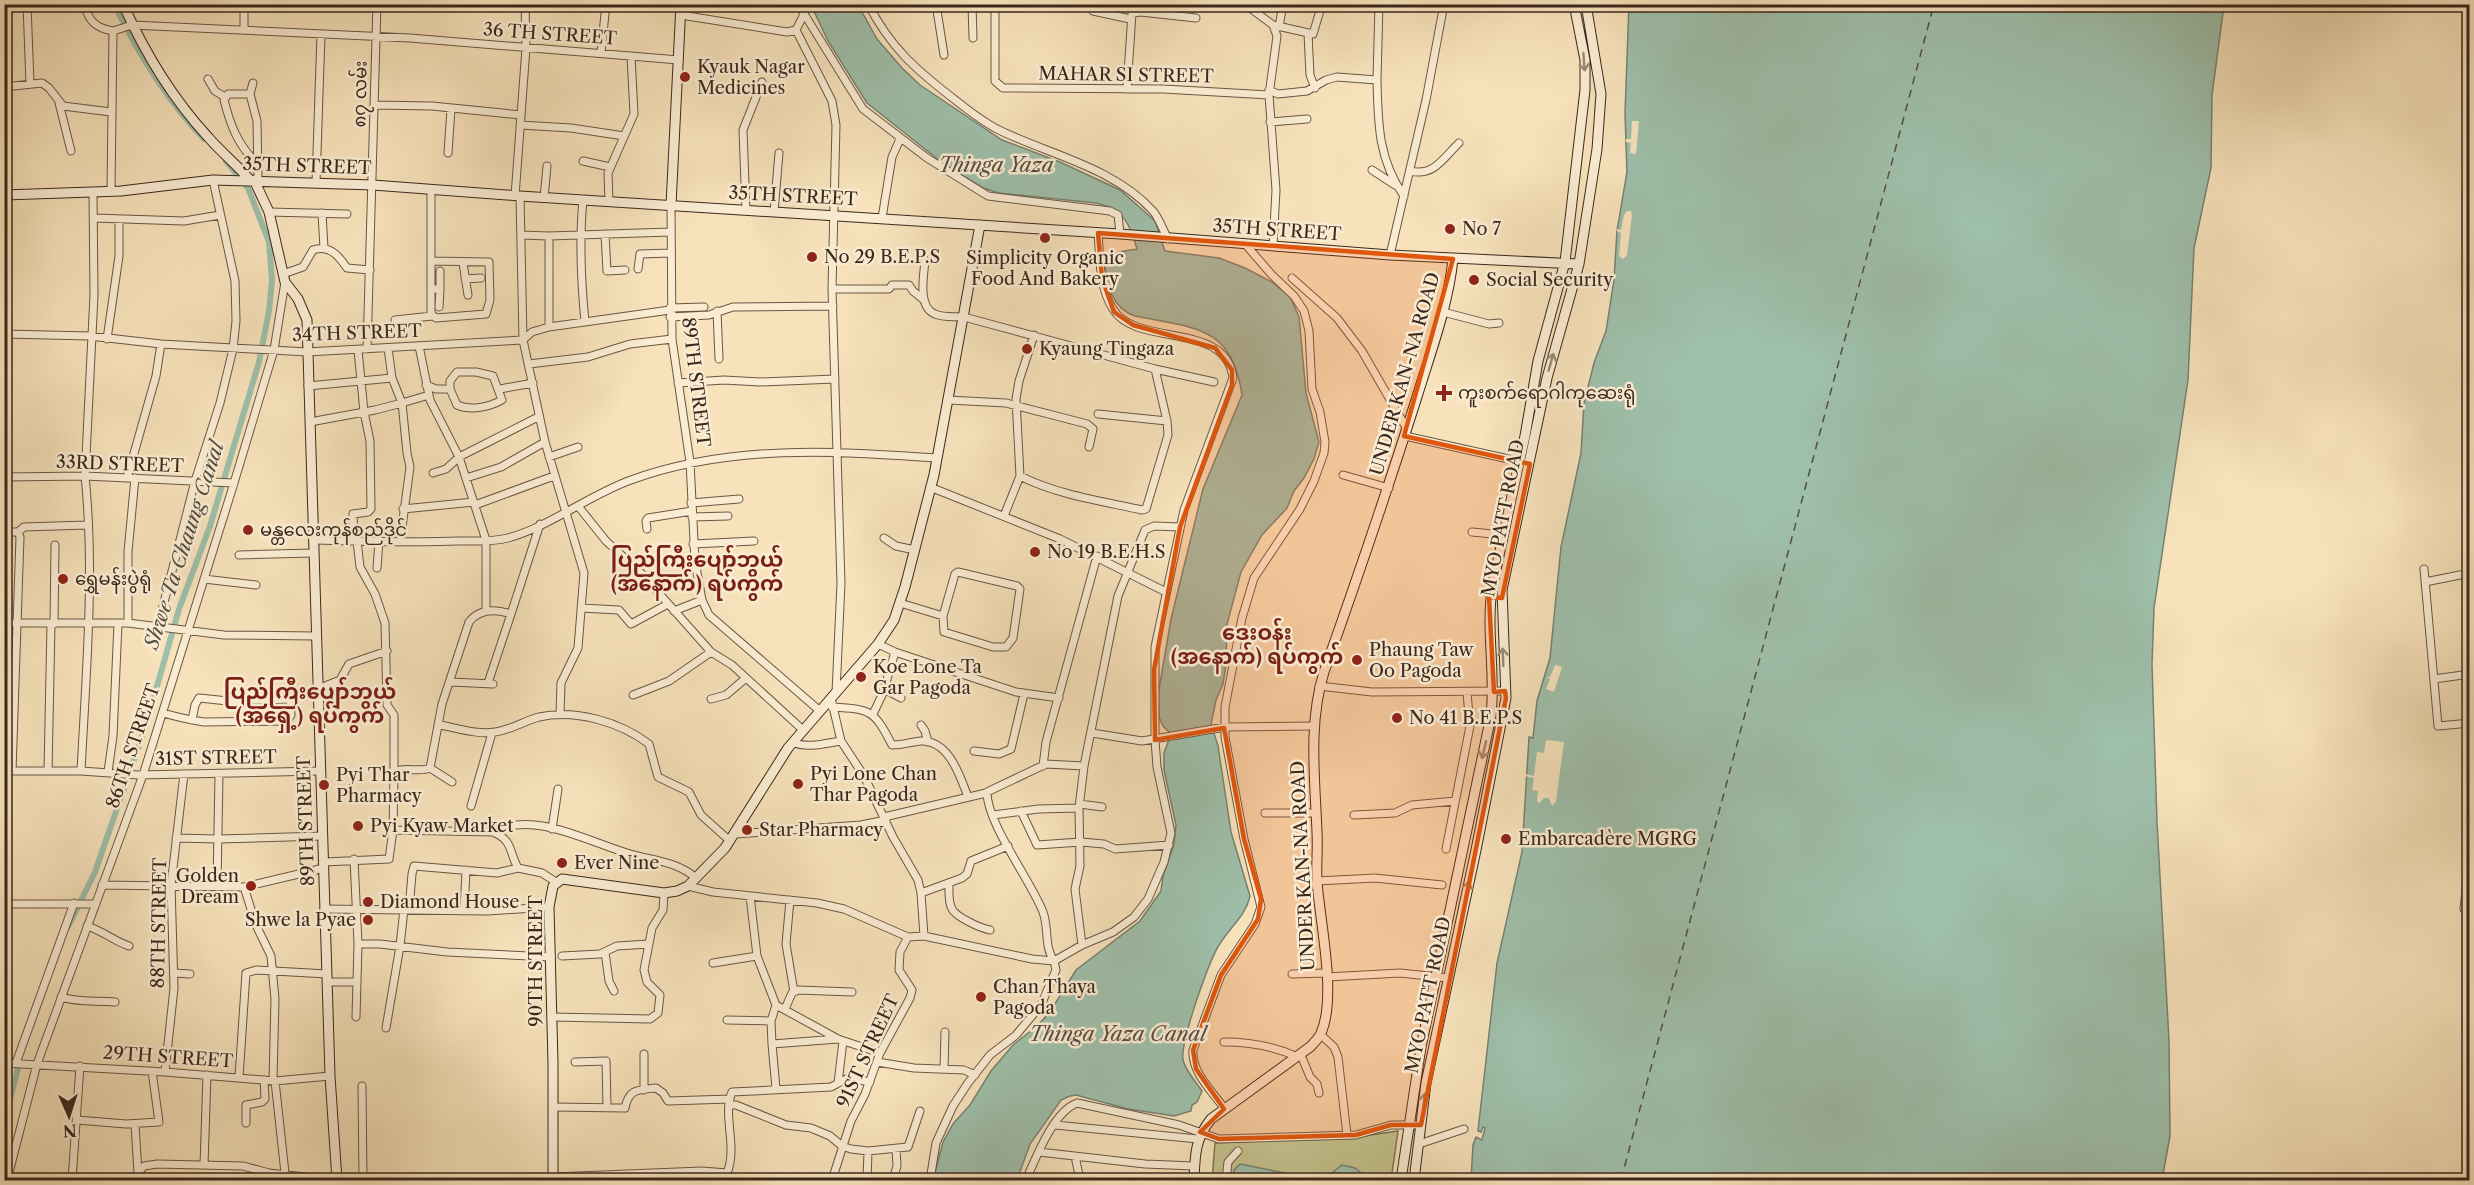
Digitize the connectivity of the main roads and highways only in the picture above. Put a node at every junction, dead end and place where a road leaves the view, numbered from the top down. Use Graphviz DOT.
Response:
graph roads {
  1 [pos="123,4"];
  2 [pos="1574,4"];
  3 [pos="1586,4"];
  4 [pos="681,10"];
  5 [pos="248,180"];
  6 [pos="4,195"];
  7 [pos="671,205"];
  8 [pos="980,225"];
  9 [pos="1453,259"];
  10 [pos="1565,262"];
  11 [pos="1579,264"];
  12 [pos="1490,597"];
  13 [pos="1502,598"];
  14 [pos="1463,848"];
  15 [pos="1476,850"];
  16 [pos="553,1179"];
  17 [pos="335,1180"];
  18 [pos="1194,1180"];
  19 [pos="1401,1180"];
  20 [pos="1414,1180"];
  1 -- 5 [label="main road"];
  2 -- 10 [label="main road, MYO PATT ROAD, one-way"];
  3 -- 11 [label="main road, MYO PATT ROAD"];
  4 -- 7 [label="main road, 89TH STREET"];
  5 -- 6 [label="main road, 35TH STREET"];
  5 -- 7 [label="main road, 35TH STREET"];
  5 -- 17 [label="main road, 89TH STREET"];
  7 -- 8 [label="main road, 35TH STREET"];
  8 -- 9 [label="main road, 35TH STREET"];
  8 -- 16 [label="main road, 90TH STREET"];
  9 -- 10 [label="main road, 35TH STREET"];
  9 -- 18 [label="main road, UNDER KAN-NA ROAD"];
  10 -- 11 [label="main road, 35TH STREET"];
  10 -- 12 [label="main road, MYO PATT ROAD"];
  13 -- 11 [label="main road, MYO PATT ROAD, one-way"];
  12 -- 13 [label="main road"];
  12 -- 14 [label="main road, MYO PATT ROAD, one-way"];
  15 -- 13 [label="main road, MYO PATT ROAD, one-way"];
  14 -- 15 [label="main road"];
  14 -- 19 [label="main road, MYO PATT ROAD"];
  20 -- 15 [label="main road, MYO PATT ROAD, one-way"];
}
